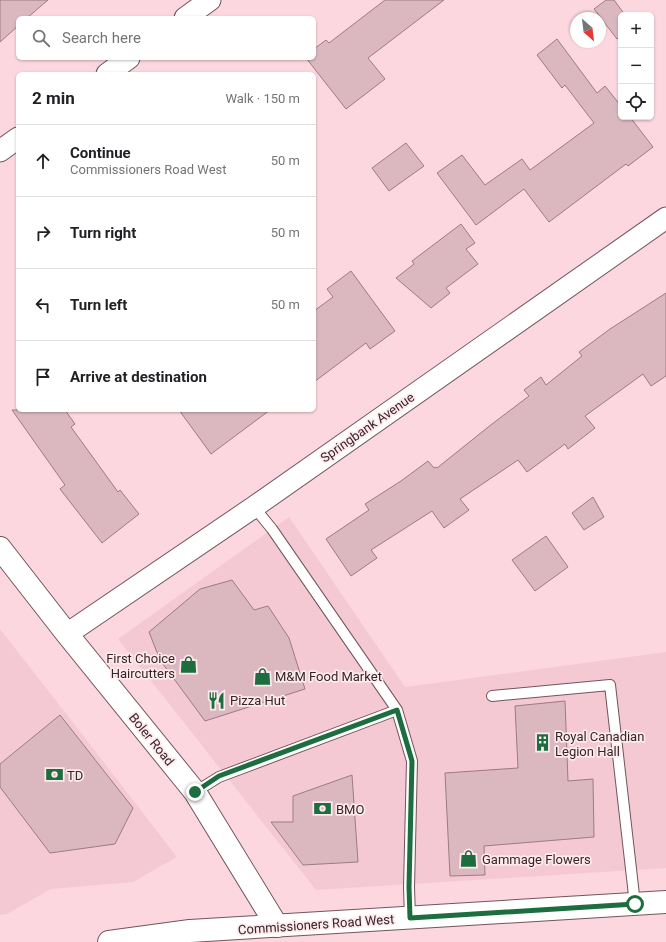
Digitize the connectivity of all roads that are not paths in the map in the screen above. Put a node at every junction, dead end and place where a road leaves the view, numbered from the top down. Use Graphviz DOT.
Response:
graph roads {
  1 [pos="210,0"];
  2 [pos="188,16"];
  3 [pos="126,60"];
  4 [pos="110,72"];
  5 [pos="16,139"];
  6 [pos="0,151"];
  7 [pos="666,218"];
  8 [pos="254,507"];
  9 [pos="0,548"];
  10 [pos="67,634"];
  11 [pos="492,696"];
  12 [pos="397,710"];
  13 [pos="195,792"];
  14 [pos="666,902"];
  15 [pos="635,904"];
  16 [pos="410,918"];
  17 [pos="282,934"];
  18 [pos="110,942"];
  1 -- 2 [label="street"];
  3 -- 4 [label="street"];
  5 -- 6 [label="street"];
  7 -- 8 [label="street, Springbank Avenue"];
  8 -- 10 [label="street, Springbank Avenue"];
  8 -- 12 [label="lane"];
  9 -- 10 [label="main road, Boler Road"];
  10 -- 13 [label="main road, Boler Road"];
  11 -- 15 [label="lane"];
  12 -- 13 [label="lane"];
  12 -- 16 [label="lane"];
  13 -- 17 [label="main road, Boler Road"];
  14 -- 15 [label="main road, Commissioners Road West"];
  15 -- 16 [label="main road, Commissioners Road West"];
  16 -- 17 [label="main road, Commissioners Road West"];
  17 -- 18 [label="main road, Commissioners Road West"];
}
